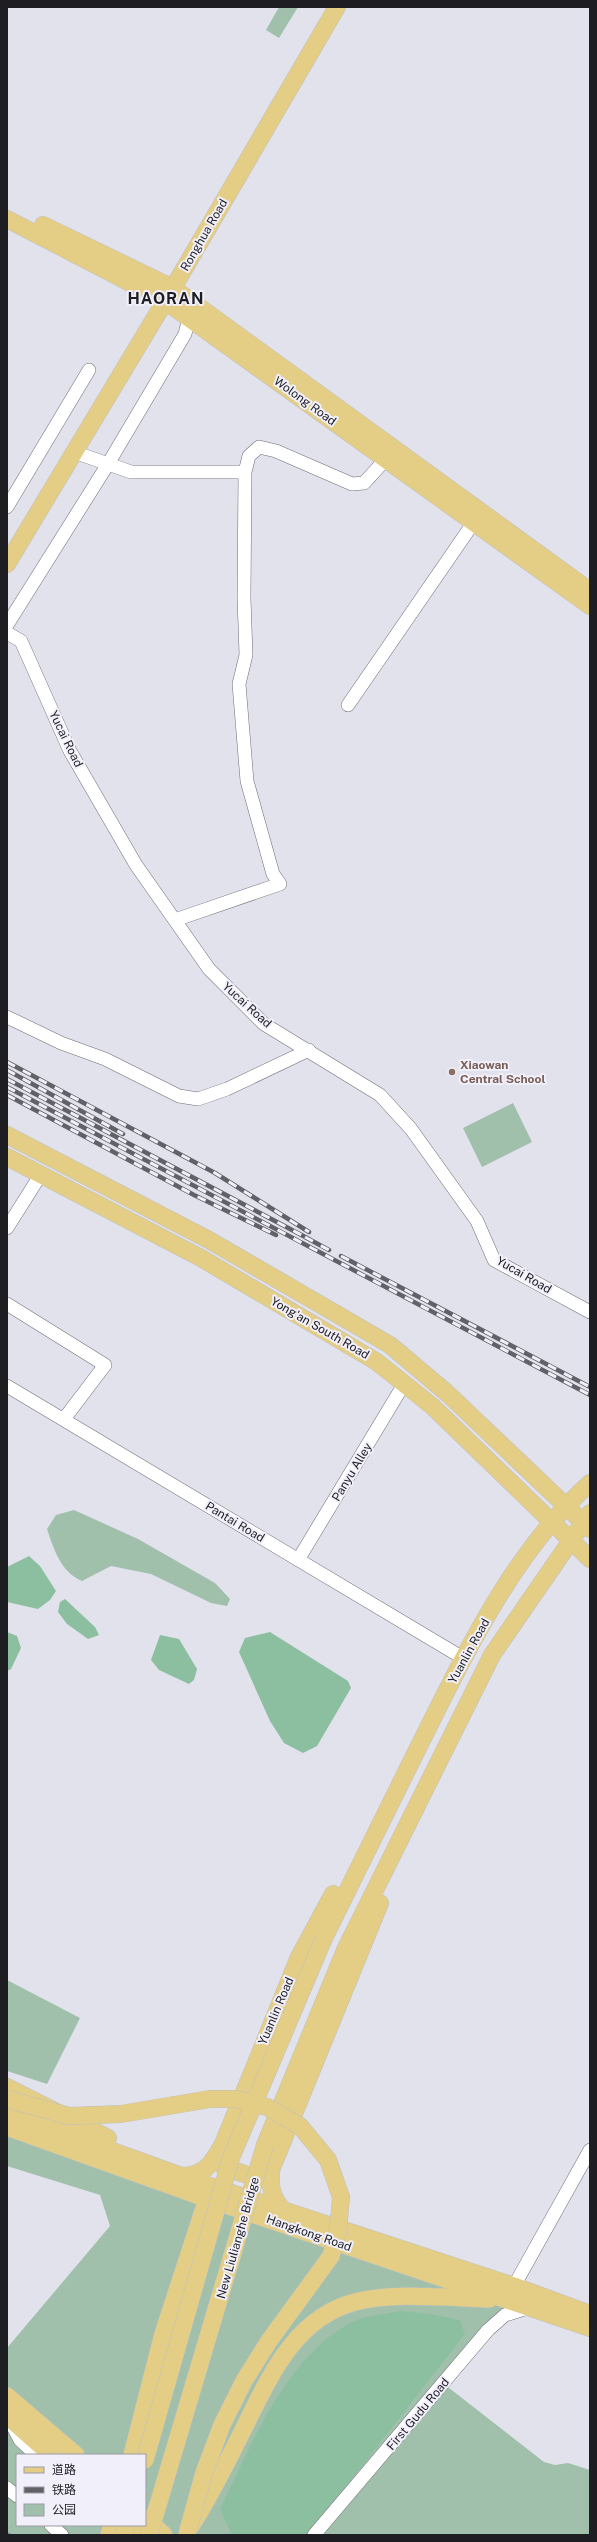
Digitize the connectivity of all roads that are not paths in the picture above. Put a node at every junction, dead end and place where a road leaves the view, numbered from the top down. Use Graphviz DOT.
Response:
graph roads {
  1 [pos="336,7"];
  2 [pos="7,207"];
  3 [pos="7,219"];
  4 [pos="169,294"];
  5 [pos="189,318"];
  6 [pos="90,370"];
  7 [pos="74,452"];
  8 [pos="386,459"];
  9 [pos="108,464"];
  10 [pos="245,472"];
  11 [pos="7,507"];
  12 [pos="474,522"];
  13 [pos="7,564"];
  14 [pos="590,591"];
  15 [pos="590,606"];
  16 [pos="7,625"];
  17 [pos="7,634"];
  18 [pos="348,705"];
  19 [pos="175,920"];
  20 [pos="7,1017"];
  21 [pos="309,1050"];
  22 [pos="7,1135"];
  23 [pos="7,1157"];
  24 [pos="41,1174"];
  25 [pos="7,1228"];
  26 [pos="7,1304"];
  27 [pos="590,1312"];
  28 [pos="404,1384"];
  29 [pos="7,1386"];
  30 [pos="64,1420"];
  31 [pos="590,1483"];
  32 [pos="566,1504"];
  33 [pos="552,1522"];
  34 [pos="588,1522"];
  35 [pos="570,1540"];
  36 [pos="590,1559"];
  37 [pos="298,1560"];
  38 [pos="463,1658"];
  39 [pos="374,1837"];
  40 [pos="395,1851"];
  41 [pos="346,1948"];
  42 [pos="7,2086"];
  43 [pos="7,2099"];
  44 [pos="7,2113"];
  45 [pos="7,2127"];
  46 [pos="590,2150"];
  47 [pos="213,2160"];
  48 [pos="271,2172"];
  49 [pos="182,2176"];
  50 [pos="207,2199"];
  51 [pos="282,2209"];
  52 [pos="510,2293"];
  53 [pos="531,2307"];
  54 [pos="590,2314"];
  55 [pos="590,2328"];
  56 [pos="7,2396"];
  57 [pos="7,2416"];
  58 [pos="35,2454"];
  59 [pos="50,2454"];
  60 [pos="75,2454"];
  61 [pos="132,2454"];
  62 [pos="146,2456"];
  63 [pos="7,2488"];
  64 [pos="16,2495"];
  65 [pos="146,2519"];
  66 [pos="51,2526"];
  67 [pos="117,2526"];
  68 [pos="131,2526"];
  69 [pos="62,2535"];
  70 [pos="127,2535"];
  71 [pos="141,2535"];
  72 [pos="150,2535"];
  73 [pos="164,2535"];
  74 [pos="186,2535"];
  75 [pos="314,2535"];
  1 -- 4 [label="main road, Ronghua Road"];
  2 -- 4 [label="main road, Wolong Road"];
  3 -- 4 [label="main road, Wolong Road"];
  4 -- 5 [label="main road, Wolong Road"];
  4 -- 7 [label="main road, Ronghua Road"];
  4 -- 14 [label="main road, Wolong Road"];
  5 -- 8 [label="main road, Wolong Road"];
  5 -- 9 [label="street"];
  6 -- 11 [label="street"];
  7 -- 9 [label="street"];
  7 -- 13 [label="main road, Ronghua Road"];
  8 -- 10 [label="street"];
  8 -- 12 [label="main road, Wolong Road"];
  9 -- 10 [label="street"];
  9 -- 16 [label="street"];
  10 -- 19 [label="street"];
  12 -- 15 [label="main road, Wolong Road"];
  12 -- 18 [label="street"];
  17 -- 19 [label="street, Yucai Road"];
  19 -- 21 [label="street, Yucai Road"];
  20 -- 21 [label="street"];
  21 -- 27 [label="street, Yucai Road"];
  22 -- 32 [label="main road, Yong'an South Road"];
  23 -- 24 [label="main road, Yong'an South Road"];
  24 -- 25 [label="street"];
  24 -- 28 [label="main road, Yong'an South Road"];
  26 -- 30 [label="street"];
  28 -- 33 [label="main road, Yong'an South Road"];
  28 -- 37 [label="street, Panyu Alley"];
  29 -- 30 [label="street, Pantai Road"];
  30 -- 37 [label="street, Pantai Road"];
  31 -- 32 [label="main road, Yuanlin Road"];
  32 -- 33 [label="main road, Yuanlin Road"];
  32 -- 34 [label="main road, Yong'an South Road"];
  33 -- 35 [label="main road, Yong'an South Road"];
  33 -- 38 [label="main road, Yuanlin Road"];
  34 -- 35 [label="main road, Yuanlin Road"];
  35 -- 36 [label="main road, Yong'an South Road"];
  35 -- 40 [label="main road, Yuanlin Road"];
  37 -- 38 [label="street, Pantai Road"];
  38 -- 39 [label="main road, Yuanlin Road"];
  39 -- 47 [label="main road, Yuanlin Road"];
  39 -- 62 [label="main road, Yuanlin Road, bridge"];
  40 -- 41 [label="main road, Yuanlin Road"];
  40 -- 48 [label="main road, Yuanlin Road"];
  41 -- 72 [label="main road, New Liulianghe Bridge, bridge"];
  42 -- 47 [label="main road"];
  43 -- 74 [label="main road, bridge"];
  44 -- 49 [label="main road, Hangkong Road"];
  45 -- 50 [label="main road, Hangkong Road"];
  46 -- 52 [label="street"];
  47 -- 48 [label="main road"];
  47 -- 49 [label="main road"];
  48 -- 51 [label="main road, Yuanlin Road"];
  49 -- 51 [label="main road, Hangkong Road"];
  50 -- 52 [label="main road, Hangkong Road"];
  50 -- 61 [label="main road"];
  51 -- 52 [label="main road, Hangkong Road"];
  52 -- 53 [label="main road, Hangkong Road"];
  52 -- 54 [label="main road, Hangkong Road"];
  52 -- 74 [label="main road, bridge"];
  53 -- 55 [label="main road, Hangkong Road"];
  53 -- 75 [label="street, First Gudu Road"];
  56 -- 60 [label="main road"];
  57 -- 58 [label="street"];
  57 -- 59 [label="main road"];
  63 -- 64 [label="street"];
  65 -- 73 [label="main road"];
  66 -- 69 [label="street"];
  67 -- 70 [label="street"];
  68 -- 71 [label="main road"];
}
